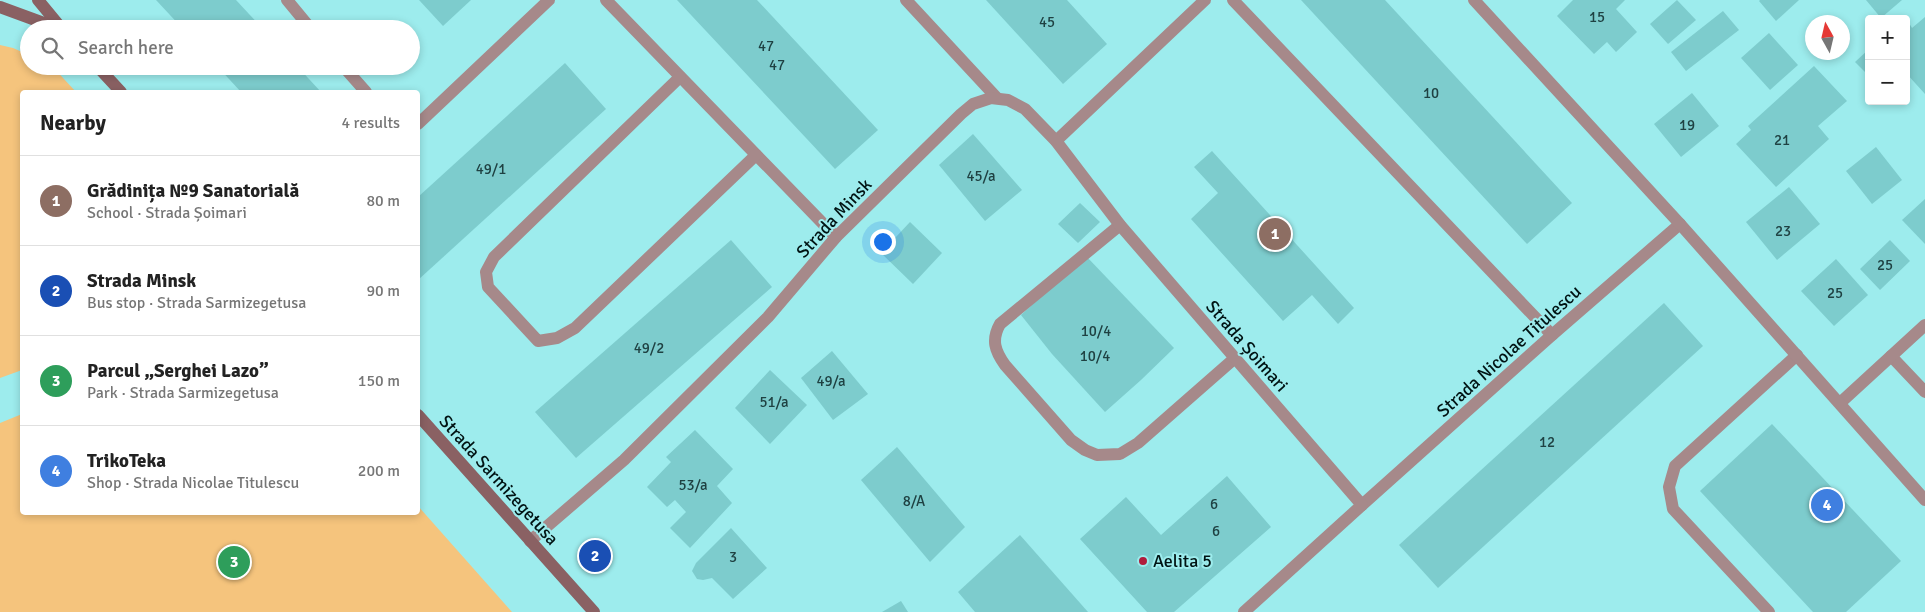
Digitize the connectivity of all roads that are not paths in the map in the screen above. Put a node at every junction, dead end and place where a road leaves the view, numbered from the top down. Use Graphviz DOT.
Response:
graph roads {
  1 [pos="38,0"];
  2 [pos="287,0"];
  3 [pos="549,0"];
  4 [pos="606,0"];
  5 [pos="906,0"];
  6 [pos="1205,0"];
  7 [pos="1233,0"];
  8 [pos="1474,0"];
  9 [pos="0,7"];
  10 [pos="36,20"];
  11 [pos="54,20"];
  12 [pos="304,20"];
  13 [pos="105,75"];
  14 [pos="351,75"];
  15 [pos="680,77"];
  16 [pos="119,90"];
  17 [pos="364,90"];
  18 [pos="997,98"];
  19 [pos="420,122"];
  20 [pos="1056,142"];
  21 [pos="756,155"];
  22 [pos="1680,224"];
  23 [pos="1120,225"];
  24 [pos="836,237"];
  25 [pos="1925,325"];
  26 [pos="1552,335"];
  27 [pos="1797,355"];
  28 [pos="1891,356"];
  29 [pos="1235,358"];
  30 [pos="1925,392"];
  31 [pos="1840,403"];
  32 [pos="420,417"];
  33 [pos="1925,500"];
  34 [pos="1362,505"];
  35 [pos="530,541"];
  36 [pos="594,612"];
  37 [pos="1244,612"];
  38 [pos="1769,612"];
  1 -- 11 [label="main road"];
  2 -- 12 [label="street"];
  3 -- 19 [label="street"];
  4 -- 15 [label="street"];
  5 -- 18 [label="street"];
  6 -- 20 [label="street"];
  7 -- 26 [label="street"];
  8 -- 22 [label="street"];
  9 -- 10 [label="main road"];
  13 -- 16 [label="main road"];
  14 -- 17 [label="street"];
  15 -- 21 [label="street"];
  15 -- 21 [label="street"];
  18 -- 20 [label="street, Strada Șoimari"];
  18 -- 24 [label="street, Strada Minsk"];
  20 -- 23 [label="street, Strada Șoimari"];
  21 -- 24 [label="street"];
  22 -- 26 [label="street, Strada Nicolae Titulescu"];
  22 -- 27 [label="street"];
  23 -- 29 [label="street, Strada Șoimari"];
  23 -- 29 [label="street"];
  24 -- 35 [label="street, Strada Minsk"];
  25 -- 28 [label="street"];
  26 -- 34 [label="street, Strada Nicolae Titulescu"];
  27 -- 31 [label="street"];
  27 -- 38 [label="street"];
  28 -- 30 [label="street"];
  28 -- 31 [label="street"];
  29 -- 34 [label="street, Strada Șoimari"];
  31 -- 33 [label="street"];
  32 -- 35 [label="main road, Strada Sarmizegetusa"];
  34 -- 37 [label="street"];
  35 -- 36 [label="main road, Strada Sarmizegetusa"];
}
